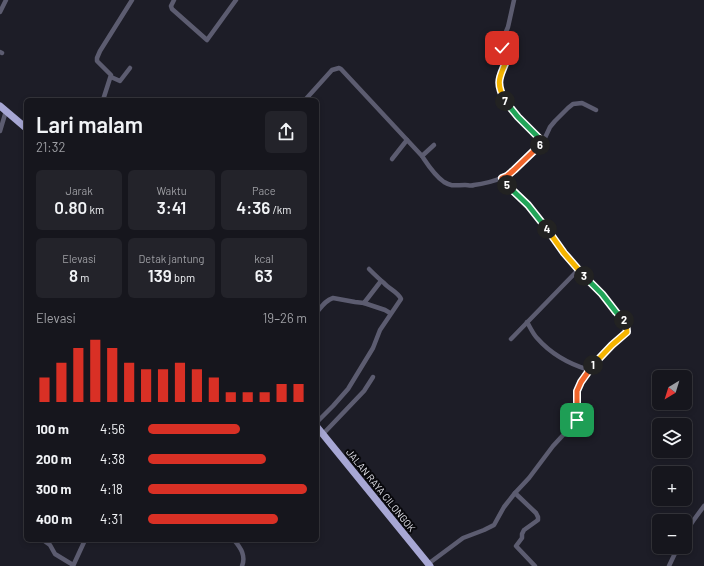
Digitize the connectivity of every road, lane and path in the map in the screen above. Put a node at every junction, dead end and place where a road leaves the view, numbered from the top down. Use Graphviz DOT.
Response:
graph roads {
  1 [pos="6,0"];
  2 [pos="132,0"];
  3 [pos="174,0"];
  4 [pos="236,0"];
  5 [pos="514,0"];
  6 [pos="0,12"];
  7 [pos="130,68"];
  8 [pos="111,77"];
  9 [pos="104,98"];
  10 [pos="307,98"];
  11 [pos="0,106"];
  12 [pos="596,110"];
  13 [pos="6,111"];
  14 [pos="24,126"];
  15 [pos="0,131"];
  16 [pos="407,140"];
  17 [pos="543,142"];
  18 [pos="434,144"];
  19 [pos="422,156"];
  20 [pos="392,159"];
  21 [pos="502,178"];
  22 [pos="369,269"];
  23 [pos="578,270"];
  24 [pos="381,281"];
  25 [pos="364,303"];
  26 [pos="319,309"];
  27 [pos="390,313"];
  28 [pos="527,322"];
  29 [pos="511,339"];
  30 [pos="589,370"];
  31 [pos="373,377"];
  32 [pos="319,429"];
  33 [pos="515,493"];
  34 [pos="704,506"];
  35 [pos="692,522"];
  36 [pos="46,542"];
  37 [pos="84,542"];
  38 [pos="236,542"];
  39 [pos="675,554"];
  40 [pos="73,565"];
  41 [pos="429,565"];
  42 [pos="242,566"];
  43 [pos="535,566"];
  44 [pos="669,566"];
  1 -- 6 [label="street"];
  2 -- 8 [label="street"];
  3 -- 4 [label="street"];
  5 -- 17 [label="street"];
  7 -- 8 [label="street"];
  8 -- 9 [label="street"];
  10 -- 16 [label="street"];
  11 -- 13 [label="highway"];
  12 -- 17 [label="street"];
  13 -- 14 [label="highway"];
  13 -- 15 [label="street"];
  16 -- 19 [label="street"];
  16 -- 20 [label="street"];
  17 -- 21 [label="street"];
  18 -- 19 [label="street"];
  19 -- 21 [label="street"];
  21 -- 23 [label="street"];
  22 -- 24 [label="street"];
  23 -- 28 [label="street"];
  23 -- 30 [label="street"];
  24 -- 25 [label="street"];
  24 -- 27 [label="street"];
  25 -- 26 [label="street"];
  25 -- 27 [label="street"];
  27 -- 32 [label="street"];
  28 -- 29 [label="street"];
  28 -- 30 [label="street"];
  30 -- 33 [label="street"];
  31 -- 32 [label="street"];
  32 -- 41 [label="highway, JALAN RAYA CILONGOK"];
  33 -- 41 [label="street"];
  33 -- 43 [label="street"];
  34 -- 35 [label="street"];
  36 -- 40 [label="street"];
  37 -- 40 [label="street"];
  38 -- 42 [label="street"];
  39 -- 44 [label="street"];
}
